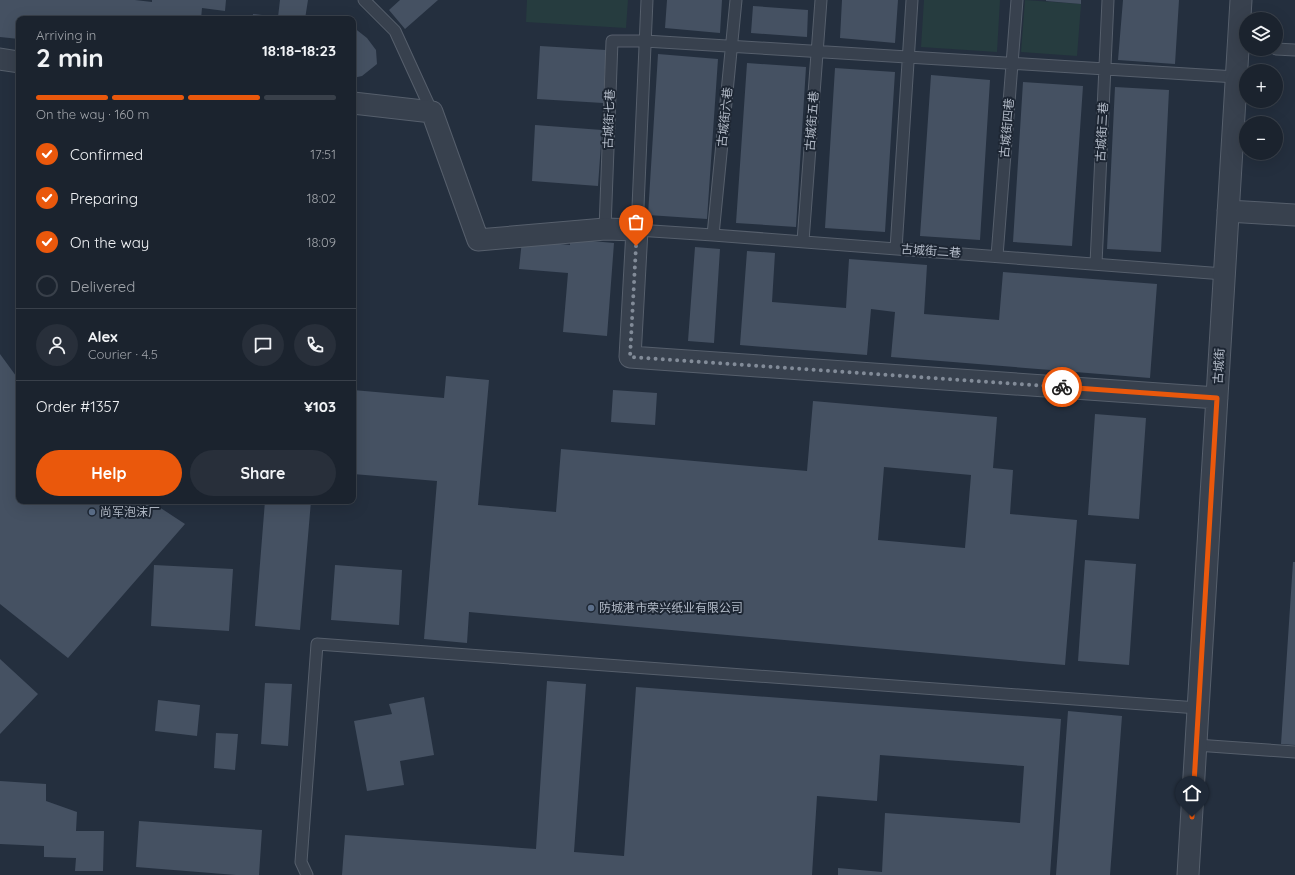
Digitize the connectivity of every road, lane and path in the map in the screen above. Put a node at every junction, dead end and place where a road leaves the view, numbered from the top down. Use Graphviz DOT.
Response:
graph roads {
  1 [pos="364,0"];
  2 [pos="647,0"];
  3 [pos="736,0"];
  4 [pos="821,0"];
  5 [pos="912,0"];
  6 [pos="1018,0"];
  7 [pos="1108,0"];
  8 [pos="1241,0"];
  9 [pos="1241,12"];
  10 [pos="645,41"];
  11 [pos="732,47"];
  12 [pos="1283,49"];
  13 [pos="1295,50"];
  14 [pos="817,52"];
  15 [pos="1240,56"];
  16 [pos="908,57"];
  17 [pos="0,59"];
  18 [pos="16,62"];
  19 [pos="1013,64"];
  20 [pos="1104,69"];
  21 [pos="1236,77"];
  22 [pos="356,103"];
  23 [pos="432,112"];
  24 [pos="1228,211"];
  25 [pos="1295,215"];
  26 [pos="605,229"];
  27 [pos="637,230"];
  28 [pos="713,235"];
  29 [pos="803,241"];
  30 [pos="896,249"];
  31 [pos="997,256"];
  32 [pos="1096,264"];
  33 [pos="1224,274"];
  34 [pos="1217,398"];
  35 [pos="1198,708"];
  36 [pos="1196,745"];
  37 [pos="1295,752"];
  38 [pos="307,875"];
  39 [pos="1188,875"];
  1 -- 23 [label="lane"];
  2 -- 10 [label="lane"];
  3 -- 11 [label="lane, 古城街六巷"];
  4 -- 14 [label="lane, 古城街五巷"];
  5 -- 16 [label="lane"];
  6 -- 19 [label="lane, 古城街四巷"];
  7 -- 20 [label="lane, 古城街三巷"];
  8 -- 9 [label="street, 古城街"];
  10 -- 11 [label="lane"];
  10 -- 26 [label="lane, 古城街七巷"];
  10 -- 27 [label="lane"];
  11 -- 14 [label="lane"];
  11 -- 28 [label="lane, 古城街六巷"];
  12 -- 13 [label="lane"];
  14 -- 16 [label="lane"];
  14 -- 29 [label="lane, 古城街五巷"];
  15 -- 21 [label="street, 古城街"];
  16 -- 19 [label="lane"];
  16 -- 30 [label="lane"];
  17 -- 18 [label="street"];
  19 -- 20 [label="lane"];
  19 -- 31 [label="lane, 古城街四巷"];
  20 -- 21 [label="lane"];
  20 -- 32 [label="lane, 古城街三巷"];
  21 -- 24 [label="street, 古城街"];
  22 -- 23 [label="street"];
  23 -- 26 [label="street"];
  24 -- 25 [label="street"];
  24 -- 33 [label="street, 古城街"];
  26 -- 27 [label="street"];
  27 -- 28 [label="lane, 古城街二巷"];
  27 -- 34 [label="street"];
  28 -- 29 [label="lane, 古城街二巷"];
  29 -- 30 [label="lane, 古城街二巷"];
  30 -- 31 [label="lane, 古城街二巷"];
  31 -- 32 [label="lane, 古城街二巷"];
  32 -- 33 [label="lane, 古城街二巷"];
  33 -- 34 [label="street, 古城街"];
  34 -- 35 [label="street, 古城街"];
  35 -- 36 [label="street, 古城街"];
  35 -- 38 [label="lane"];
  36 -- 37 [label="lane"];
  36 -- 39 [label="street, 古城街"];
}
